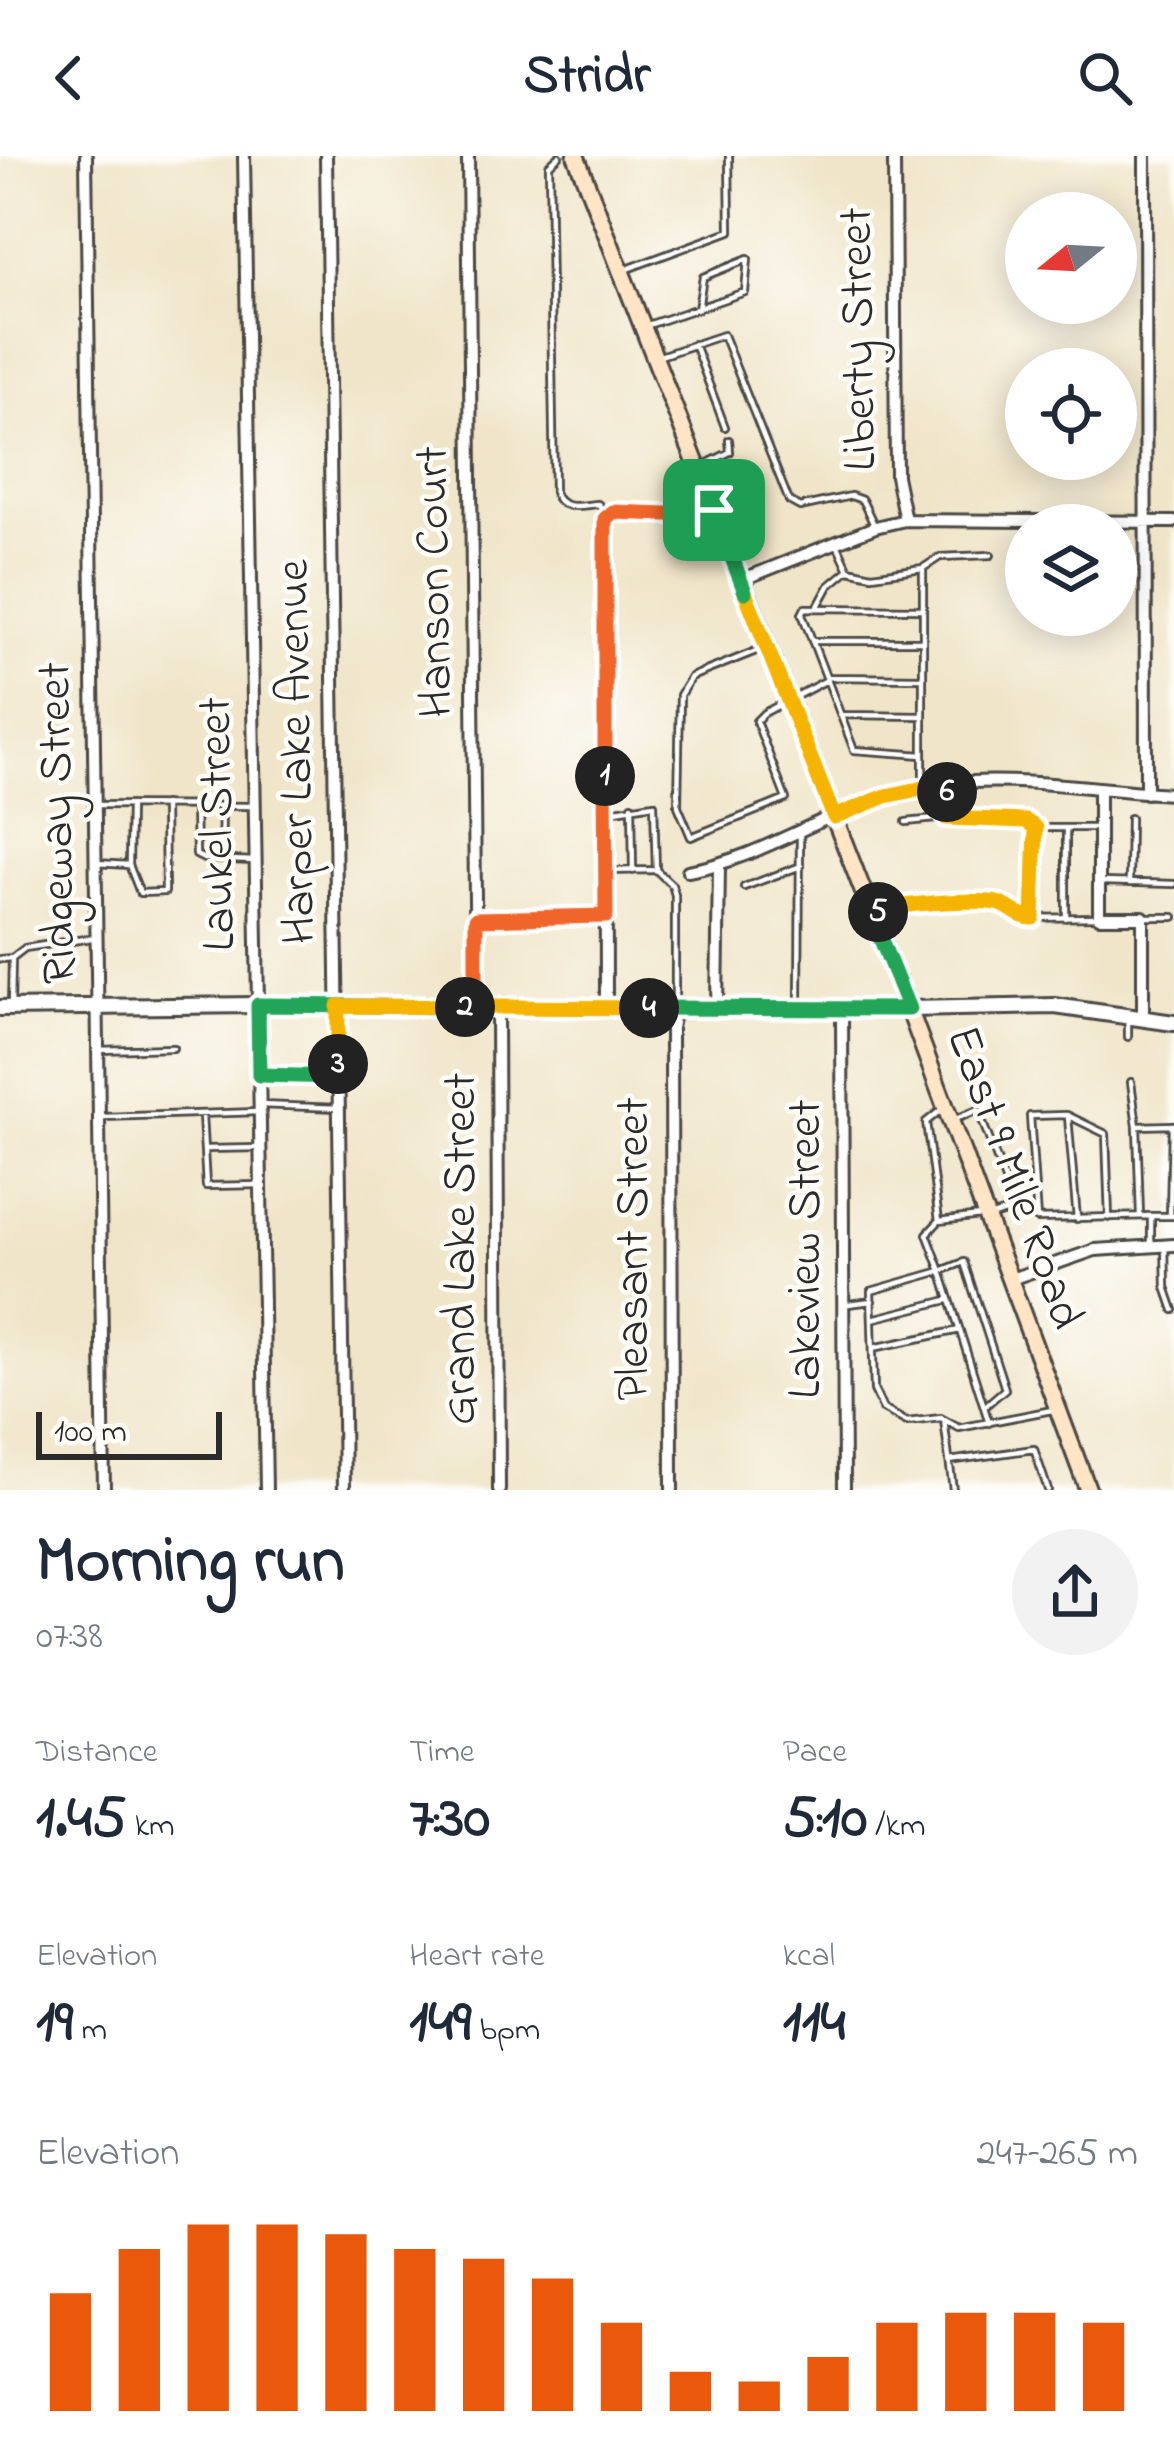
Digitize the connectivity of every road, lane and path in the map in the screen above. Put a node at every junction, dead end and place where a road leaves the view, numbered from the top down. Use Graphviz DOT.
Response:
graph roads {
  1 [pos="86,156"];
  2 [pos="244,156"];
  3 [pos="326,156"];
  4 [pos="467,156"];
  5 [pos="559,156"];
  6 [pos="576,156"];
  7 [pos="729,156"];
  8 [pos="894,156"];
  9 [pos="1145,156"];
  10 [pos="621,271"];
  11 [pos="698,309"];
  12 [pos="643,328"];
  13 [pos="694,344"];
  14 [pos="655,358"];
  15 [pos="724,428"];
  16 [pos="729,440"];
  17 [pos="697,467"];
  18 [pos="714,510"];
  19 [pos="608,515"];
  20 [pos="905,520"];
  21 [pos="1143,521"];
  22 [pos="1174,522"];
  23 [pos="875,527"];
  24 [pos="836,542"];
  25 [pos="991,555"];
  26 [pos="923,568"];
  27 [pos="849,570"];
  28 [pos="741,580"];
  29 [pos="817,608"];
  30 [pos="923,609"];
  31 [pos="812,641"];
  32 [pos="923,641"];
  33 [pos="766,646"];
  34 [pos="923,678"];
  35 [pos="827,679"];
  36 [pos="788,701"];
  37 [pos="841,716"];
  38 [pos="923,716"];
  39 [pos="756,721"];
  40 [pos="743,727"];
  41 [pos="923,754"];
  42 [pos="947,783"];
  43 [pos="923,786"];
  44 [pos="1100,788"];
  45 [pos="1146,793"];
  46 [pos="1174,794"];
  47 [pos="94,805"];
  48 [pos="164,805"];
  49 [pos="195,805"];
  50 [pos="222,805"];
  51 [pos="632,805"];
  52 [pos="130,806"];
  53 [pos="254,806"];
  54 [pos="605,811"];
  55 [pos="834,817"];
  56 [pos="946,818"];
  57 [pos="1130,818"];
  58 [pos="906,821"];
  59 [pos="1036,828"];
  60 [pos="1066,828"];
  61 [pos="1099,828"];
  62 [pos="800,831"];
  63 [pos="221,860"];
  64 [pos="255,861"];
  65 [pos="95,863"];
  66 [pos="129,866"];
  67 [pos="719,866"];
  68 [pos="801,866"];
  69 [pos="656,870"];
  70 [pos="633,871"];
  71 [pos="688,871"];
  72 [pos="605,872"];
  73 [pos="1099,882"];
  74 [pos="1129,883"];
  75 [pos="1174,884"];
  76 [pos="744,887"];
  77 [pos="871,915"];
  78 [pos="606,916"];
  79 [pos="1099,917"];
  80 [pos="1143,917"];
  81 [pos="1174,917"];
  82 [pos="1033,918"];
  83 [pos="1066,918"];
  84 [pos="476,919"];
  85 [pos="96,938"];
  86 [pos="13,958"];
  87 [pos="0,959"];
  88 [pos="258,1005"];
  89 [pos="338,1006"];
  90 [pos="97,1007"];
  91 [pos="476,1007"];
  92 [pos="497,1007"];
  93 [pos="5,1008"];
  94 [pos="606,1008"];
  95 [pos="675,1008"];
  96 [pos="717,1008"];
  97 [pos="799,1008"];
  98 [pos="842,1008"];
  99 [pos="909,1009"];
  100 [pos="1135,1017"];
  101 [pos="1174,1023"];
  102 [pos="1128,1037"];
  103 [pos="173,1048"];
  104 [pos="98,1050"];
  105 [pos="259,1075"];
  106 [pos="338,1077"];
  107 [pos="1131,1082"];
  108 [pos="259,1108"];
  109 [pos="339,1108"];
  110 [pos="202,1114"];
  111 [pos="1067,1114"];
  112 [pos="946,1115"];
  113 [pos="99,1117"];
  114 [pos="1173,1125"];
  115 [pos="1137,1126"];
  116 [pos="204,1148"];
  117 [pos="260,1148"];
  118 [pos="261,1185"];
  119 [pos="1016,1209"];
  120 [pos="1151,1216"];
  121 [pos="1172,1216"];
  122 [pos="985,1217"];
  123 [pos="1140,1217"];
  124 [pos="1109,1218"];
  125 [pos="1037,1219"];
  126 [pos="1076,1219"];
  127 [pos="939,1221"];
  128 [pos="1164,1245"];
  129 [pos="941,1271"];
  130 [pos="1008,1280"];
  131 [pos="1170,1287"];
  132 [pos="950,1299"];
  133 [pos="872,1301"];
  134 [pos="844,1305"];
  135 [pos="1174,1310"];
  136 [pos="872,1319"];
  137 [pos="960,1330"];
  138 [pos="873,1348"];
  139 [pos="984,1407"];
  140 [pos="1058,1409"];
  141 [pos="944,1420"];
  142 [pos="989,1423"];
  143 [pos="949,1462"];
  144 [pos="104,1490"];
  145 [pos="266,1490"];
  146 [pos="344,1490"];
  147 [pos="499,1490"];
  148 [pos="672,1490"];
  149 [pos="844,1490"];
  150 [pos="953,1490"];
  151 [pos="1048,1490"];
  152 [pos="1088,1490"];
  1 -- 47 [label="street, Ridgeway Street"];
  2 -- 53 [label="street, Laukel Street"];
  3 -- 89 [label="street, Harper Lake Avenue"];
  4 -- 84 [label="street, Hanson Court"];
  5 -- 19 [label="lane"];
  6 -- 10 [label="main road, East 9 Mile Road"];
  7 -- 10 [label="lane"];
  8 -- 20 [label="street, Liberty Street"];
  9 -- 21 [label="street"];
  10 -- 12 [label="main road, East 9 Mile Road"];
  11 -- 11 [label="lane"];
  11 -- 12 [label="lane"];
  12 -- 14 [label="main road, East 9 Mile Road"];
  13 -- 14 [label="lane"];
  13 -- 15 [label="lane"];
  13 -- 23 [label="lane"];
  14 -- 17 [label="main road, East 9 Mile Road"];
  16 -- 17 [label="lane"];
  17 -- 18 [label="main road, East 9 Mile Road"];
  18 -- 19 [label="street"];
  18 -- 28 [label="main road, East 9 Mile Road"];
  19 -- 54 [label="street"];
  20 -- 21 [label="street"];
  20 -- 23 [label="street"];
  21 -- 22 [label="street"];
  21 -- 45 [label="street"];
  23 -- 24 [label="street"];
  24 -- 27 [label="lane, Liberty Street"];
  24 -- 28 [label="street"];
  25 -- 26 [label="lane"];
  26 -- 27 [label="lane"];
  26 -- 30 [label="lane"];
  27 -- 29 [label="lane"];
  28 -- 33 [label="main road, East 9 Mile Road"];
  29 -- 30 [label="lane"];
  29 -- 31 [label="lane"];
  30 -- 32 [label="lane"];
  31 -- 32 [label="lane"];
  31 -- 35 [label="lane"];
  32 -- 34 [label="lane"];
  33 -- 36 [label="main road, East 9 Mile Road"];
  33 -- 39 [label="lane"];
  34 -- 35 [label="lane"];
  34 -- 38 [label="lane"];
  35 -- 36 [label="lane"];
  35 -- 37 [label="lane"];
  36 -- 39 [label="lane"];
  36 -- 55 [label="main road, East 9 Mile Road"];
  37 -- 38 [label="lane"];
  37 -- 41 [label="lane"];
  38 -- 41 [label="lane"];
  39 -- 40 [label="lane"];
  41 -- 43 [label="lane"];
  42 -- 43 [label="street"];
  42 -- 44 [label="street"];
  42 -- 56 [label="lane"];
  43 -- 55 [label="street"];
  44 -- 45 [label="street"];
  44 -- 61 [label="street"];
  45 -- 46 [label="street"];
  47 -- 52 [label="lane"];
  47 -- 65 [label="street, Ridgeway Street"];
  48 -- 49 [label="lane"];
  48 -- 52 [label="lane"];
  48 -- 66 [label="lane"];
  49 -- 50 [label="lane"];
  49 -- 63 [label="lane"];
  50 -- 53 [label="lane"];
  50 -- 63 [label="lane"];
  51 -- 54 [label="lane"];
  51 -- 69 [label="lane"];
  51 -- 70 [label="lane"];
  52 -- 66 [label="lane"];
  53 -- 64 [label="street, Laukel Street"];
  54 -- 72 [label="street"];
  55 -- 62 [label="street"];
  55 -- 77 [label="main road, East 9 Mile Road"];
  56 -- 58 [label="lane"];
  56 -- 59 [label="lane"];
  57 -- 74 [label="lane"];
  59 -- 60 [label="lane"];
  59 -- 82 [label="lane"];
  60 -- 61 [label="lane"];
  60 -- 83 [label="lane"];
  61 -- 73 [label="street"];
  62 -- 67 [label="street"];
  62 -- 68 [label="lane"];
  63 -- 64 [label="lane"];
  64 -- 88 [label="street, Laukel Street"];
  65 -- 66 [label="lane"];
  65 -- 85 [label="street, Ridgeway Street"];
  67 -- 71 [label="street"];
  67 -- 96 [label="street"];
  68 -- 76 [label="lane"];
  68 -- 97 [label="lane"];
  69 -- 70 [label="lane"];
  69 -- 95 [label="lane"];
  70 -- 72 [label="lane"];
  72 -- 78 [label="street"];
  73 -- 74 [label="lane"];
  73 -- 79 [label="street"];
  74 -- 75 [label="lane"];
  77 -- 82 [label="lane"];
  77 -- 99 [label="main road, East 9 Mile Road"];
  78 -- 84 [label="lane"];
  78 -- 94 [label="street"];
  79 -- 80 [label="street"];
  79 -- 83 [label="lane"];
  80 -- 81 [label="lane"];
  80 -- 100 [label="street"];
  82 -- 83 [label="lane"];
  84 -- 91 [label="street, Hanson Court"];
  85 -- 86 [label="lane"];
  85 -- 90 [label="street, Ridgeway Street"];
  86 -- 87 [label="lane"];
  86 -- 93 [label="lane"];
  88 -- 89 [label="street"];
  88 -- 90 [label="street"];
  88 -- 105 [label="street, Laukel Street"];
  89 -- 91 [label="street"];
  89 -- 106 [label="street, Harper Lake Avenue"];
  90 -- 93 [label="street"];
  90 -- 104 [label="street, Ridgeway Street"];
  91 -- 92 [label="street"];
  92 -- 94 [label="street"];
  92 -- 147 [label="street, Grand Lake Street"];
  94 -- 95 [label="street"];
  95 -- 96 [label="street"];
  95 -- 148 [label="street, Pleasant Street"];
  96 -- 97 [label="street"];
  97 -- 98 [label="street"];
  98 -- 99 [label="street"];
  98 -- 134 [label="street, Lakeview Street"];
  99 -- 100 [label="street"];
  99 -- 112 [label="main road, East 9 Mile Road"];
  100 -- 101 [label="street"];
  100 -- 102 [label="lane"];
  103 -- 104 [label="lane"];
  104 -- 113 [label="street, Ridgeway Street"];
  105 -- 106 [label="lane"];
  105 -- 108 [label="street, Laukel Street"];
  106 -- 109 [label="street, Harper Lake Avenue"];
  107 -- 115 [label="lane"];
  108 -- 109 [label="lane"];
  108 -- 110 [label="lane"];
  108 -- 117 [label="street, Laukel Street"];
  109 -- 146 [label="street, Harper Lake Avenue"];
  110 -- 113 [label="lane"];
  110 -- 116 [label="lane"];
  111 -- 124 [label="lane"];
  111 -- 125 [label="lane"];
  111 -- 126 [label="lane"];
  112 -- 119 [label="lane"];
  112 -- 122 [label="main road, East 9 Mile Road"];
  112 -- 127 [label="lane"];
  113 -- 144 [label="street, Ridgeway Street"];
  114 -- 115 [label="lane"];
  114 -- 121 [label="lane"];
  115 -- 123 [label="lane"];
  116 -- 117 [label="lane"];
  116 -- 118 [label="lane"];
  117 -- 118 [label="street, Laukel Street"];
  118 -- 145 [label="street, Laukel Street"];
  119 -- 122 [label="lane"];
  119 -- 125 [label="lane"];
  120 -- 121 [label="lane"];
  120 -- 123 [label="lane"];
  120 -- 128 [label="lane"];
  122 -- 127 [label="lane"];
  122 -- 130 [label="main road, East 9 Mile Road"];
  123 -- 124 [label="lane"];
  124 -- 126 [label="lane"];
  125 -- 126 [label="lane"];
  127 -- 129 [label="lane"];
  128 -- 130 [label="street"];
  128 -- 131 [label="lane"];
  129 -- 132 [label="lane"];
  129 -- 133 [label="lane"];
  129 -- 139 [label="lane"];
  130 -- 140 [label="main road, East 9 Mile Road"];
  131 -- 135 [label="lane"];
  132 -- 136 [label="lane"];
  132 -- 137 [label="lane"];
  133 -- 134 [label="lane"];
  133 -- 136 [label="lane"];
  134 -- 149 [label="street, Lakeview Street"];
  136 -- 138 [label="lane"];
  137 -- 138 [label="lane"];
  137 -- 139 [label="lane"];
  138 -- 141 [label="lane"];
  139 -- 142 [label="lane"];
  140 -- 142 [label="lane"];
  140 -- 152 [label="main road, East 9 Mile Road"];
  141 -- 142 [label="lane"];
  141 -- 143 [label="lane"];
  143 -- 150 [label="lane"];
  143 -- 151 [label="lane"];
}
